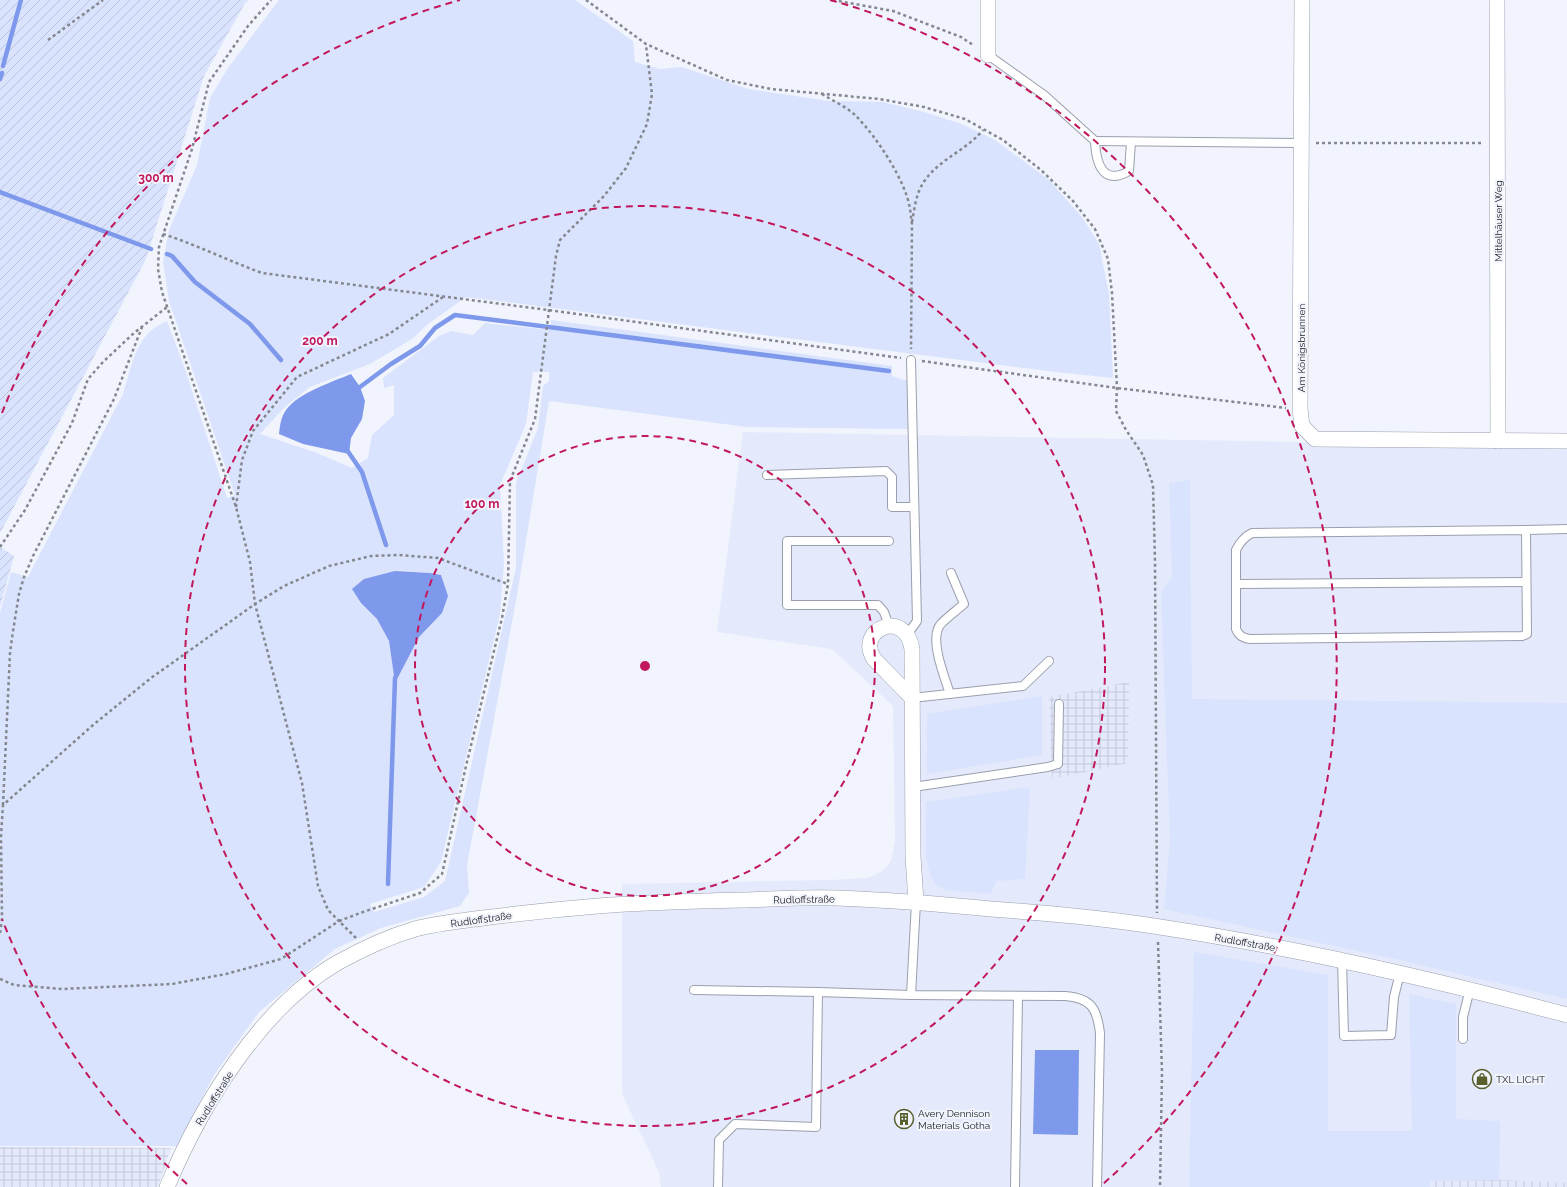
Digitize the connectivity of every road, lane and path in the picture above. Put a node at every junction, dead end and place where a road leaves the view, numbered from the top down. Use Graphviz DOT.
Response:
graph roads {
  1 [pos="103,0"];
  2 [pos="271,0"];
  3 [pos="586,0"];
  4 [pos="833,0"];
  5 [pos="988,0"];
  6 [pos="1302,0"];
  7 [pos="1497,0"];
  8 [pos="48,40"];
  9 [pos="646,44"];
  10 [pos="988,55"];
  11 [pos="822,94"];
  12 [pos="983,130"];
  13 [pos="1095,141"];
  14 [pos="1131,142"];
  15 [pos="1302,143"];
  16 [pos="1498,143"];
  17 [pos="912,224"];
  18 [pos="163,234"];
  19 [pos="444,297"];
  20 [pos="168,307"];
  21 [pos="548,310"];
  22 [pos="142,328"];
  23 [pos="911,360"];
  24 [pos="1117,388"];
  25 [pos="1300,409"];
  26 [pos="1498,441"];
  27 [pos="1567,441"];
  28 [pos="767,475"];
  29 [pos="236,507"];
  30 [pos="914,507"];
  31 [pos="1567,529"];
  32 [pos="1526,530"];
  33 [pos="889,541"];
  34 [pos="0,547"];
  35 [pos="950,573"];
  36 [pos="1526,582"];
  37 [pos="508,584"];
  38 [pos="1236,584"];
  39 [pos="255,604"];
  40 [pos="889,626"];
  41 [pos="907,635"];
  42 [pos="1050,661"];
  43 [pos="950,694"];
  44 [pos="912,698"];
  45 [pos="1059,704"];
  46 [pos="913,787"];
  47 [pos="3,805"];
  48 [pos="916,902"];
  49 [pos="339,921"];
  50 [pos="0,933"];
  51 [pos="1157,933"];
  52 [pos="366,949"];
  53 [pos="1342,960"];
  54 [pos="1400,974"];
  55 [pos="0,979"];
  56 [pos="1470,989"];
  57 [pos="694,990"];
  58 [pos="818,992"];
  59 [pos="911,995"];
  60 [pos="1018,996"];
  61 [pos="1567,1015"];
  62 [pos="1463,1039"];
  63 [pos="168,1187"];
  64 [pos="718,1187"];
  65 [pos="1015,1187"];
  66 [pos="1097,1187"];
  67 [pos="1160,1187"];
  1 -- 8 [label="path"];
  2 -- 18 [label="path"];
  3 -- 9 [label="path"];
  4 -- 10 [label="path"];
  5 -- 10 [label="street"];
  6 -- 15 [label="street, Am Königsbrunnen"];
  7 -- 16 [label="street, Mittelhäuser Weg"];
  9 -- 11 [label="path"];
  9 -- 21 [label="path"];
  10 -- 13 [label="lane"];
  11 -- 12 [label="path"];
  11 -- 17 [label="path"];
  12 -- 17 [label="path"];
  12 -- 24 [label="path"];
  13 -- 14 [label="lane"];
  13 -- 14 [label="lane"];
  14 -- 15 [label="lane"];
  15 -- 16 [label="path"];
  15 -- 25 [label="street, Am Königsbrunnen"];
  16 -- 26 [label="street, Mittelhäuser Weg"];
  17 -- 23 [label="path"];
  18 -- 19 [label="path"];
  18 -- 20 [label="path"];
  19 -- 21 [label="path"];
  19 -- 29 [label="path"];
  20 -- 22 [label="path"];
  20 -- 29 [label="path"];
  21 -- 23 [label="path"];
  21 -- 37 [label="path"];
  22 -- 34 [label="path"];
  22 -- 47 [label="path"];
  23 -- 24 [label="path"];
  23 -- 30 [label="lane"];
  24 -- 25 [label="path"];
  24 -- 51 [label="path"];
  25 -- 26 [label="street, Am Königsbrunnen"];
  26 -- 27 [label="street, Am Königsbrunnen"];
  28 -- 30 [label="lane"];
  29 -- 39 [label="path"];
  30 -- 41 [label="lane"];
  31 -- 32 [label="lane"];
  32 -- 36 [label="lane"];
  32 -- 38 [label="lane"];
  33 -- 40 [label="lane"];
  35 -- 43 [label="lane"];
  36 -- 38 [label="lane"];
  36 -- 38 [label="lane"];
  37 -- 39 [label="path"];
  37 -- 49 [label="path"];
  39 -- 47 [label="path"];
  39 -- 49 [label="path"];
  40 -- 41 [label="street"];
  40 -- 44 [label="street"];
  41 -- 44 [label="street"];
  42 -- 43 [label="lane"];
  43 -- 44 [label="lane"];
  44 -- 46 [label="street"];
  45 -- 46 [label="lane"];
  46 -- 48 [label="street"];
  47 -- 50 [label="path"];
  48 -- 51 [label="street, Rudloffstraße"];
  48 -- 52 [label="street, Rudloffstraße"];
  48 -- 59 [label="lane"];
  49 -- 52 [label="path"];
  49 -- 55 [label="path"];
  51 -- 53 [label="street, Rudloffstraße"];
  51 -- 67 [label="path"];
  52 -- 63 [label="street, Rudloffstraße"];
  53 -- 54 [label="street, Rudloffstraße"];
  53 -- 54 [label="lane"];
  54 -- 56 [label="street, Rudloffstraße"];
  56 -- 61 [label="street, Rudloffstraße"];
  56 -- 62 [label="lane"];
  57 -- 58 [label="lane"];
  58 -- 59 [label="lane"];
  58 -- 64 [label="lane"];
  59 -- 60 [label="lane"];
  60 -- 65 [label="lane"];
  60 -- 66 [label="lane"];
}
